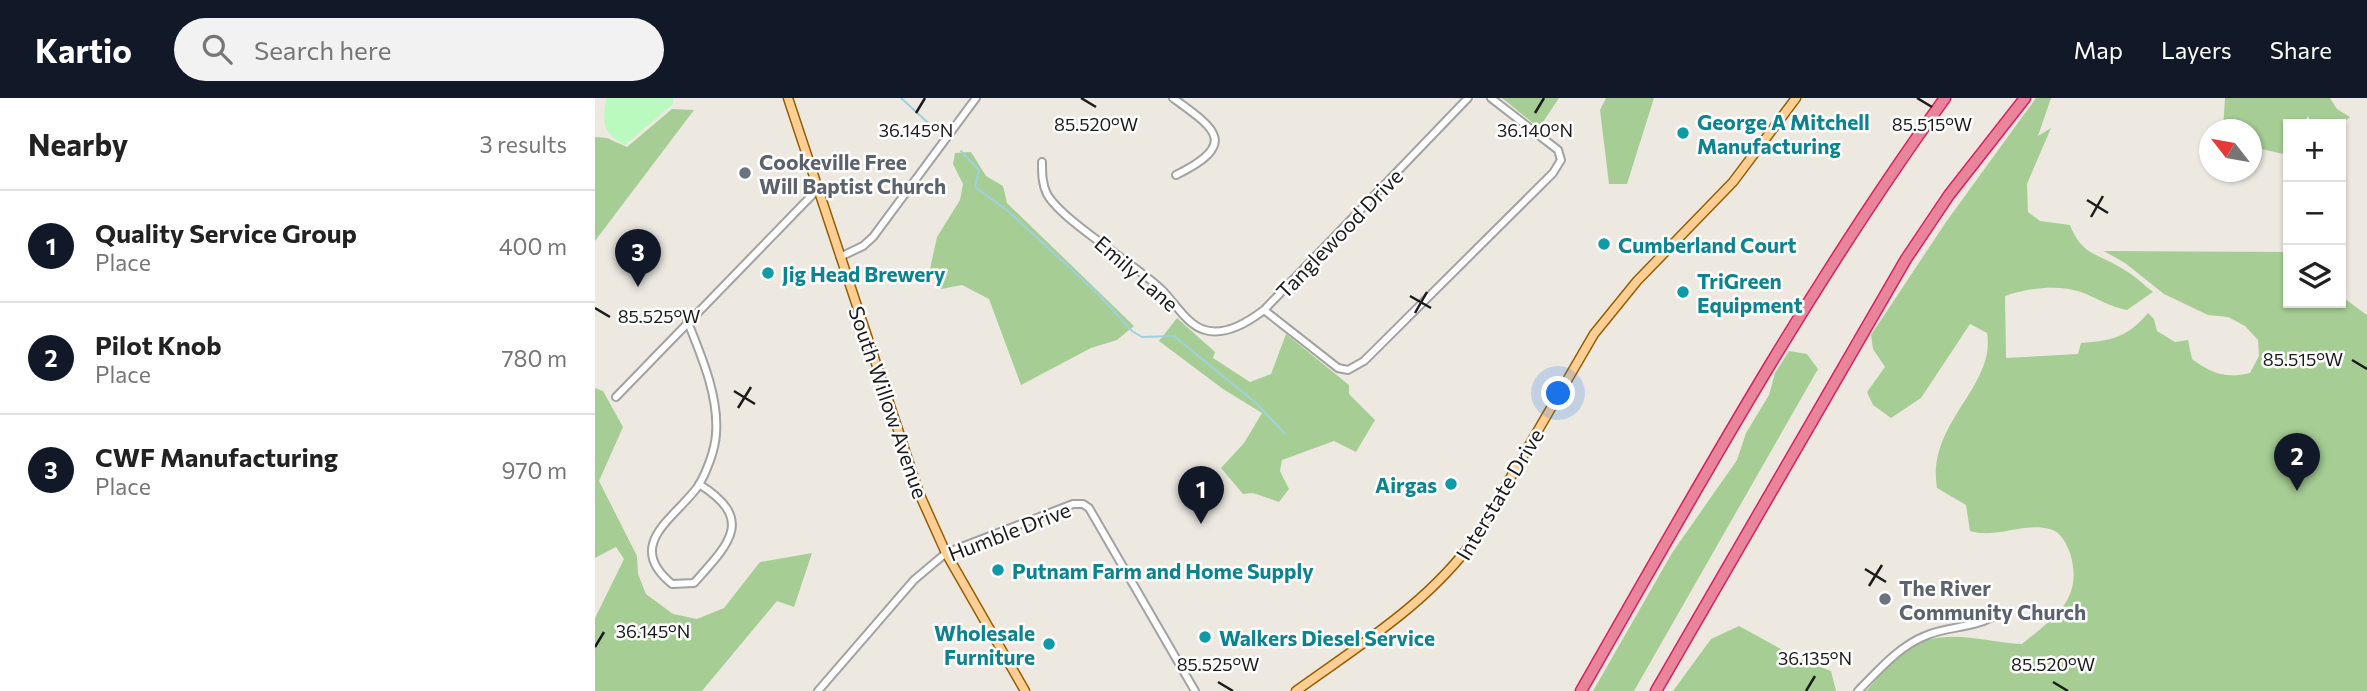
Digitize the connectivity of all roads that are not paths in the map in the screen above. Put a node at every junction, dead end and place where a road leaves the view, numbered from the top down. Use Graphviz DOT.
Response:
graph roads {
  1 [pos="788,98"];
  2 [pos="976,98"];
  3 [pos="1173,98"];
  4 [pos="1468,98"];
  5 [pos="1492,98"];
  6 [pos="1796,98"];
  7 [pos="1945,98"];
  8 [pos="2025,98"];
  9 [pos="1042,163"];
  10 [pos="1175,175"];
  11 [pos="817,190"];
  12 [pos="840,257"];
  13 [pos="1264,310"];
  14 [pos="687,320"];
  15 [pos="617,397"];
  16 [pos="699,484"];
  17 [pos="946,553"];
  18 [pos="1992,617"];
  19 [pos="818,691"];
  20 [pos="1025,691"];
  21 [pos="1195,691"];
  22 [pos="1296,691"];
  23 [pos="1581,691"];
  24 [pos="1656,691"];
  25 [pos="1858,691"];
  1 -- 11 [label="main road, South Willow Avenue"];
  2 -- 12 [label="street"];
  3 -- 10 [label="street"];
  4 -- 13 [label="street, Tanglewood Drive"];
  5 -- 13 [label="street, Tanglewood Drive"];
  6 -- 22 [label="main road, Interstate Drive"];
  7 -- 23 [label="highway"];
  8 -- 24 [label="highway"];
  9 -- 13 [label="street, Emily Lane"];
  11 -- 12 [label="main road, South Willow Avenue"];
  11 -- 14 [label="street"];
  12 -- 17 [label="main road, South Willow Avenue"];
  14 -- 15 [label="street"];
  14 -- 16 [label="street"];
  16 -- 16 [label="street"];
  17 -- 19 [label="street, Humble Drive"];
  17 -- 20 [label="main road, South Willow Avenue"];
  17 -- 21 [label="street, Humble Drive"];
  18 -- 25 [label="street"];
}
